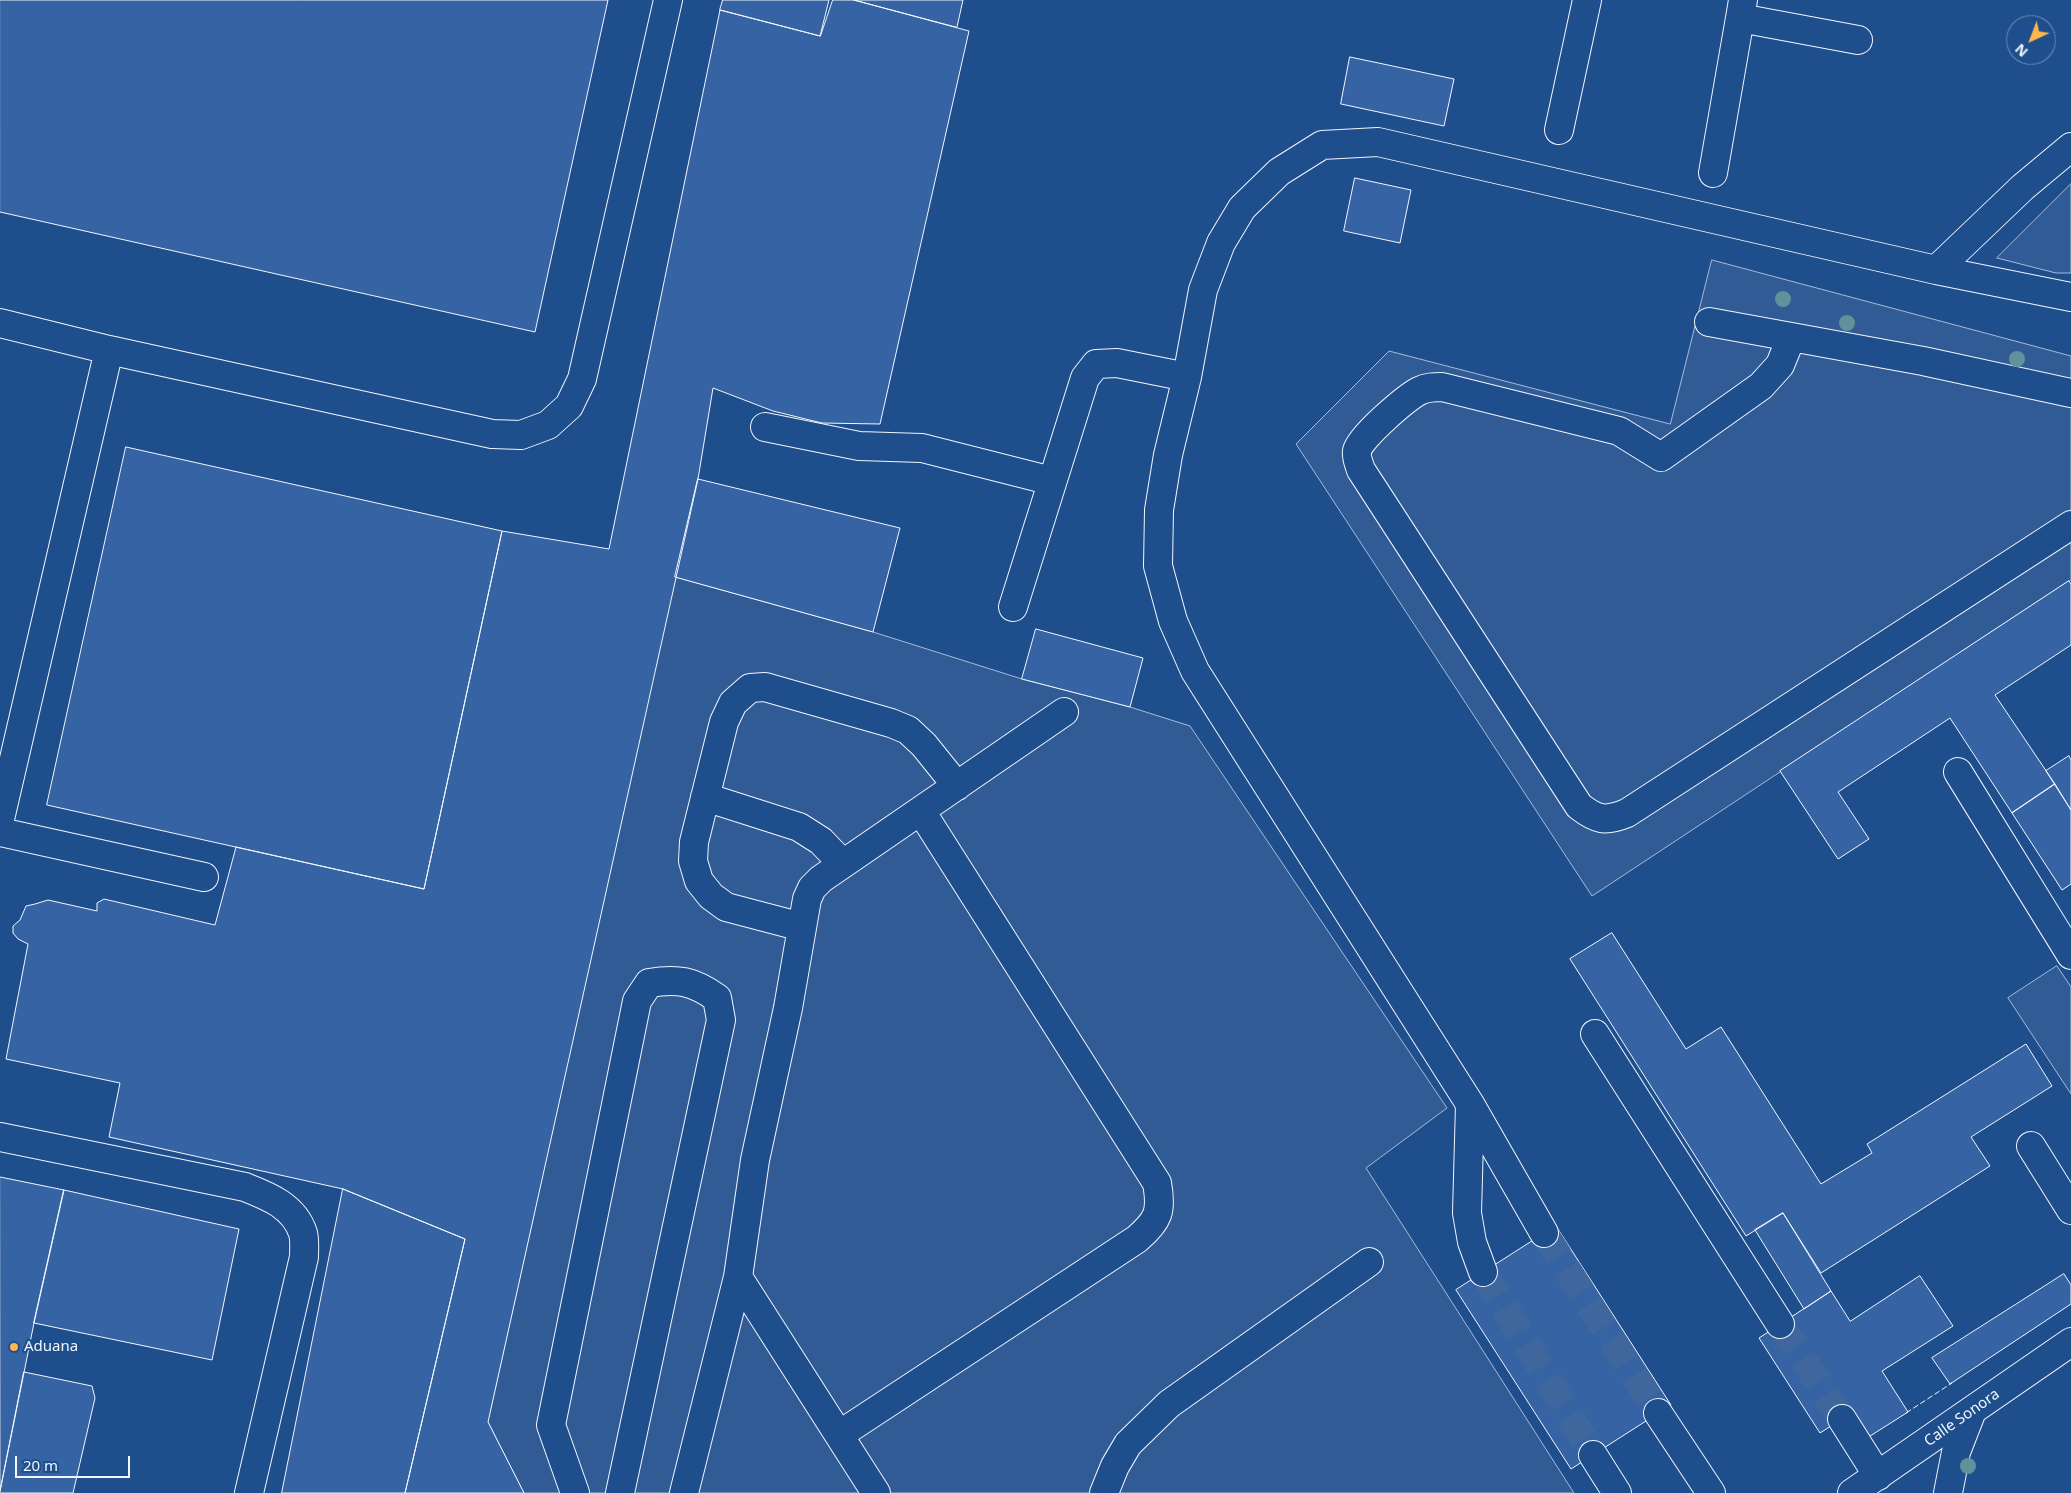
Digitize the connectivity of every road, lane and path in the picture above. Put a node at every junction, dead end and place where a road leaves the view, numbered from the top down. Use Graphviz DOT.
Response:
graph roads {
  1 [pos="668,0"];
  2 [pos="1587,0"];
  3 [pos="1741,9"];
  4 [pos="1858,40"];
  5 [pos="1559,130"];
  6 [pos="2071,147"];
  7 [pos="1713,173"];
  8 [pos="1936,270"];
  9 [pos="2071,296"];
  10 [pos="1709,322"];
  11 [pos="0,323"];
  12 [pos="1791,338"];
  13 [pos="110,350"];
  14 [pos="1187,377"];
  15 [pos="2071,393"];
  16 [pos="765,427"];
  17 [pos="1052,481"];
  18 [pos="2071,525"];
  19 [pos="1013,606"];
  20 [pos="1064,712"];
  21 [pos="1958,772"];
  22 [pos="958,786"];
  23 [pos="705,797"];
  24 [pos="921,811"];
  25 [pos="0,819"];
  26 [pos="0,832"];
  27 [pos="843,864"];
  28 [pos="204,877"];
  29 [pos="802,927"];
  30 [pos="2071,955"];
  31 [pos="1594,1034"];
  32 [pos="1470,1104"];
  33 [pos="0,1137"];
  34 [pos="2031,1146"];
  35 [pos="2071,1210"];
  36 [pos="1544,1233"];
  37 [pos="1369,1262"];
  38 [pos="1483,1272"];
  39 [pos="738,1277"];
  40 [pos="1780,1324"];
  41 [pos="2071,1342"];
  42 [pos="1972,1411"];
  43 [pos="1658,1413"];
  44 [pos="1842,1419"];
  45 [pos="839,1435"];
  46 [pos="1593,1455"];
  47 [pos="1878,1476"];
  48 [pos="249,1493"];
  49 [pos="575,1493"];
  50 [pos="620,1493"];
  51 [pos="684,1493"];
  52 [pos="876,1493"];
  53 [pos="1104,1493"];
  54 [pos="1617,1493"];
  55 [pos="1711,1493"];
  56 [pos="1852,1493"];
  57 [pos="1948,1493"];
  1 -- 13 [label="street"];
  2 -- 5 [label="street"];
  3 -- 4 [label="street"];
  3 -- 7 [label="street"];
  6 -- 8 [label="street"];
  8 -- 9 [label="street"];
  8 -- 14 [label="street"];
  10 -- 12 [label="street"];
  11 -- 13 [label="street"];
  12 -- 15 [label="street"];
  12 -- 18 [label="street"];
  13 -- 25 [label="street"];
  14 -- 17 [label="street"];
  14 -- 32 [label="street"];
  16 -- 17 [label="street"];
  17 -- 19 [label="street"];
  20 -- 22 [label="street"];
  21 -- 30 [label="street"];
  22 -- 23 [label="street"];
  22 -- 24 [label="street"];
  23 -- 27 [label="street"];
  23 -- 29 [label="street"];
  24 -- 27 [label="street"];
  24 -- 45 [label="street"];
  26 -- 28 [label="street"];
  27 -- 29 [label="street"];
  29 -- 39 [label="street"];
  31 -- 40 [label="street"];
  32 -- 36 [label="street"];
  32 -- 38 [label="street"];
  33 -- 48 [label="street"];
  34 -- 35 [label="street"];
  37 -- 53 [label="street"];
  39 -- 45 [label="street"];
  39 -- 51 [label="street"];
  41 -- 42 [label="street, Calle Sonora"];
  42 -- 47 [label="street, Calle Sonora"];
  42 -- 57 [label="street"];
  43 -- 55 [label="street"];
  44 -- 47 [label="street"];
  45 -- 52 [label="street"];
  46 -- 54 [label="street"];
  47 -- 56 [label="street, Calle Sonora"];
  49 -- 50 [label="street"];
}
